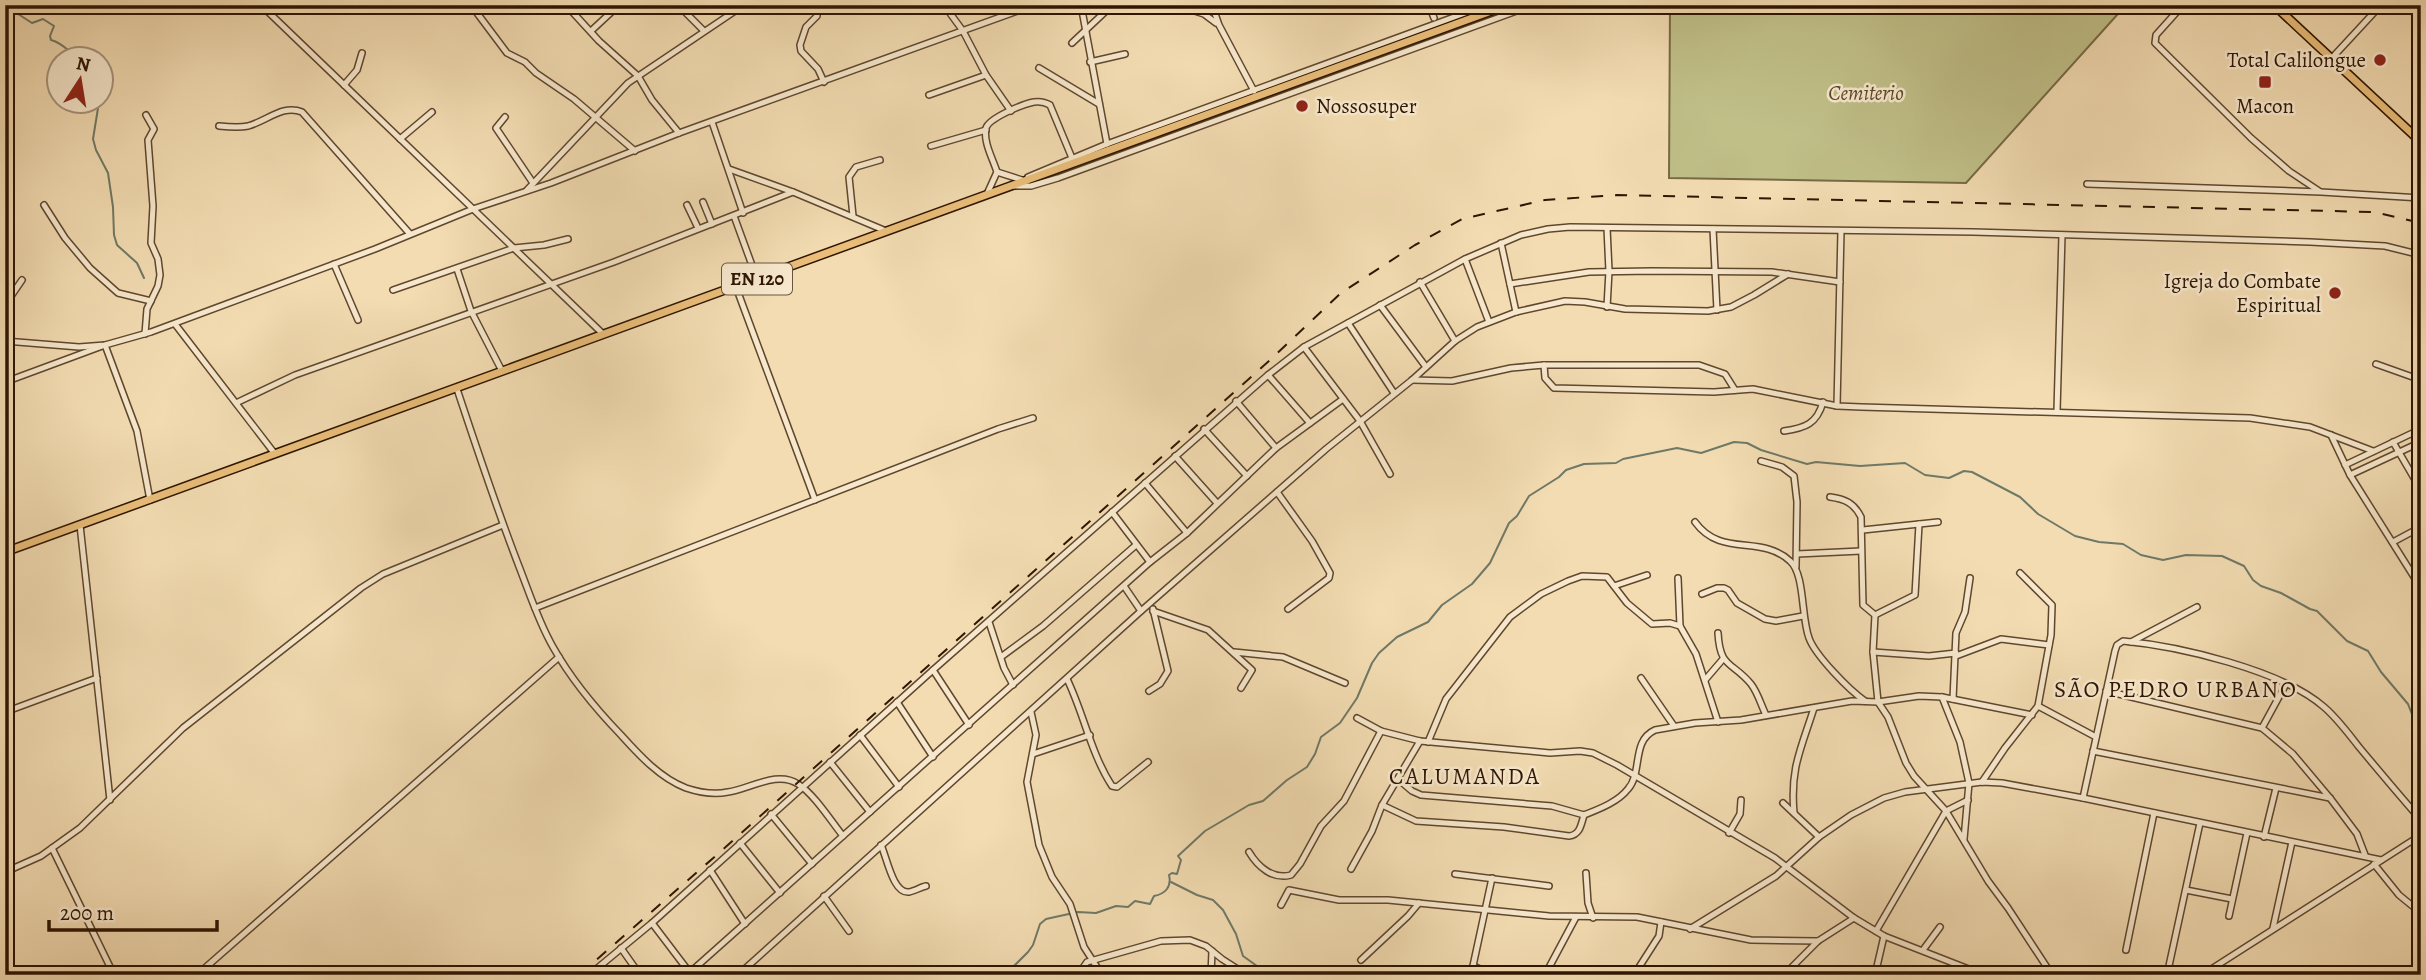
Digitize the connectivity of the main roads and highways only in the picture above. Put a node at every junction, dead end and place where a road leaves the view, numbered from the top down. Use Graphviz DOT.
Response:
graph roads {
  1 [pos="1508,5"];
  2 [pos="2274,5"];
  3 [pos="2421,142"];
  4 [pos="9,551"];
  1 -- 4 [label="main road, EN 120"];
  2 -- 3 [label="main road"];
}
